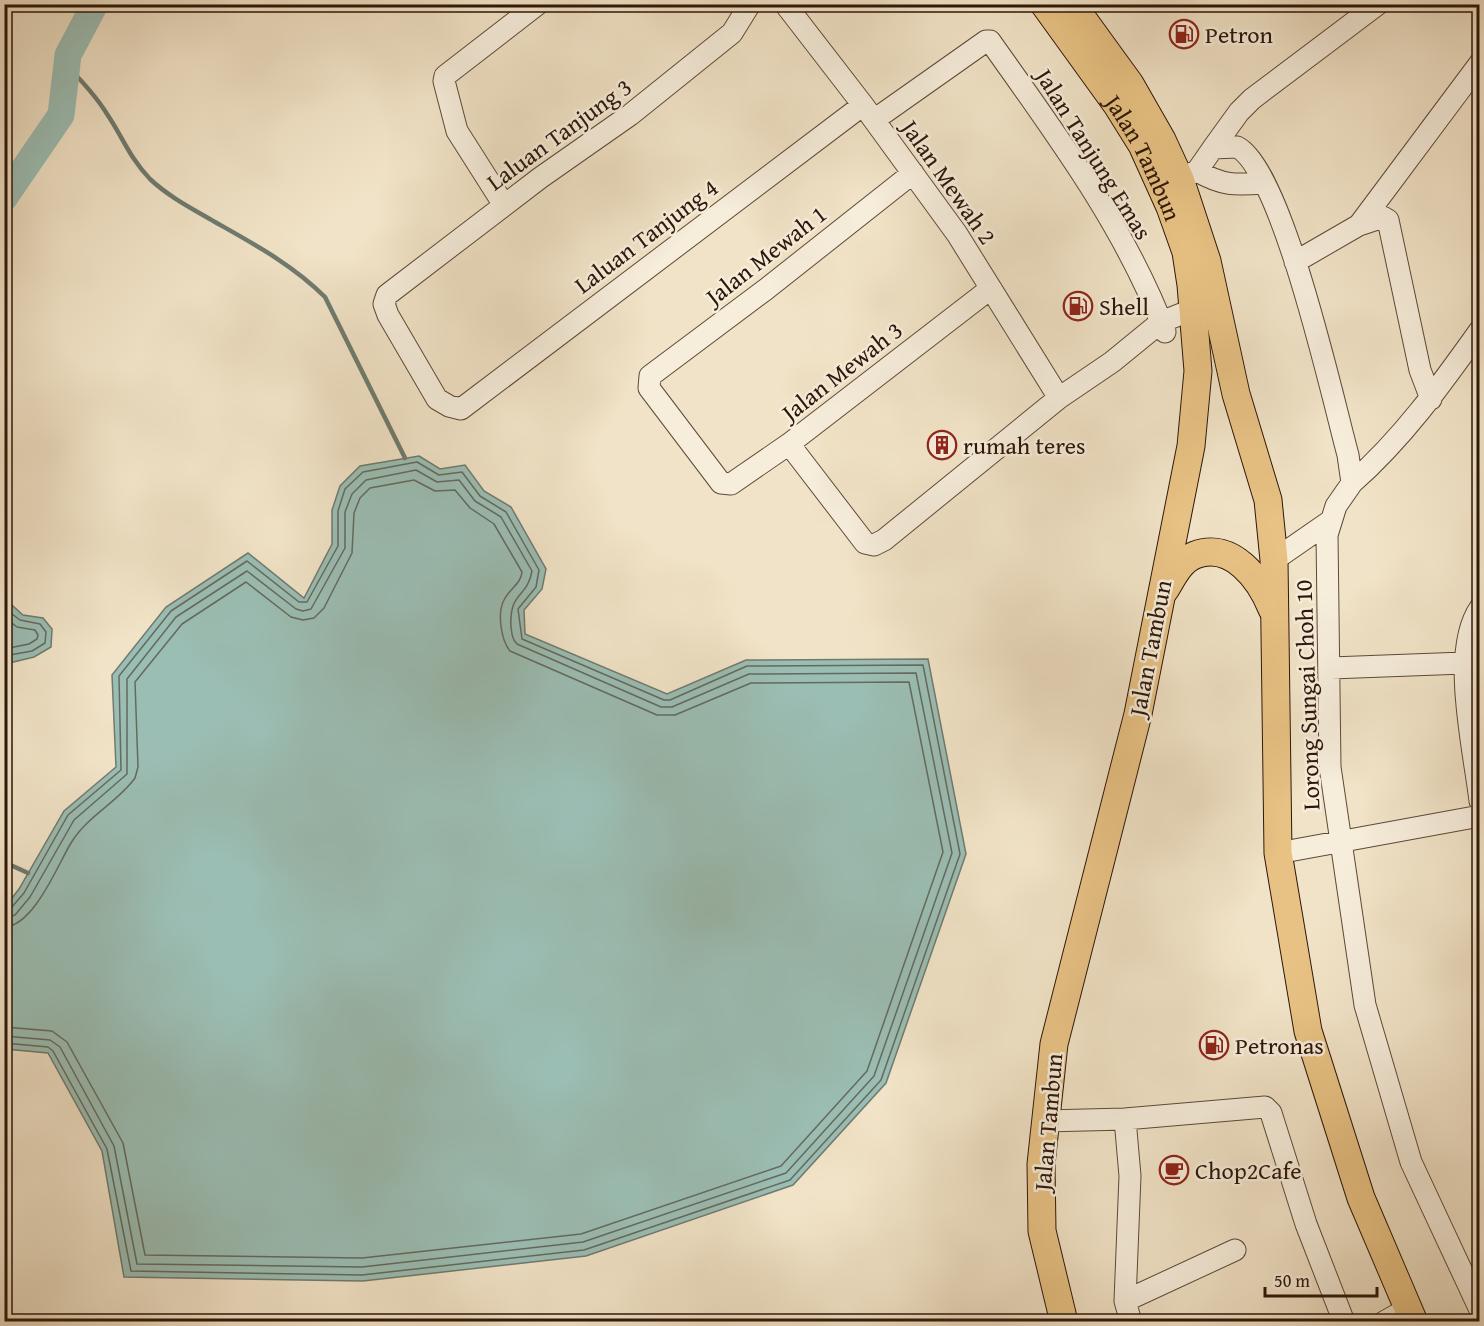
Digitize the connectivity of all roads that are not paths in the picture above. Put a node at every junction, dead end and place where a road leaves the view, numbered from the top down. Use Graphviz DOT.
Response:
graph roads {
  1 [pos="538,4"];
  2 [pos="750,4"];
  3 [pos="785,4"];
  4 [pos="1378,4"];
  5 [pos="1054,6"];
  6 [pos="988,40"];
  7 [pos="1479,63"];
  8 [pos="869,113"];
  9 [pos="1213,148"];
  10 [pos="913,173"];
  11 [pos="1188,175"];
  12 [pos="1264,183"];
  13 [pos="504,205"];
  14 [pos="1359,225"];
  15 [pos="1295,262"];
  16 [pos="990,289"];
  17 [pos="387,295"];
  18 [pos="1195,321"];
  19 [pos="1160,328"];
  20 [pos="1479,330"];
  21 [pos="1059,398"];
  22 [pos="1431,399"];
  23 [pos="789,444"];
  24 [pos="721,483"];
  25 [pos="1352,483"];
  26 [pos="1329,522"];
  27 [pos="1274,561"];
  28 [pos="1161,596"];
  29 [pos="1479,608"];
  30 [pos="1275,617"];
  31 [pos="1464,663"];
  32 [pos="1330,668"];
  33 [pos="1479,801"];
  34 [pos="1479,816"];
  35 [pos="1339,842"];
  36 [pos="1278,853"];
  37 [pos="1125,1119"];
  38 [pos="1045,1121"];
  39 [pos="1235,1250"];
  40 [pos="1479,1310"];
  41 [pos="1128,1311"];
  42 [pos="1410,1315"];
  43 [pos="1064,1322"];
  44 [pos="1344,1322"];
  45 [pos="1384,1322"];
  1 -- 13 [label="street"];
  2 -- 13 [label="street, Laluan Tanjung 3"];
  3 -- 8 [label="street, Jalan Mewah 2"];
  4 -- 9 [label="street"];
  5 -- 11 [label="main road, Jalan Tambun"];
  5 -- 18 [label="main road, Jalan Tambun"];
  6 -- 8 [label="street, Laluan Tanjung 4"];
  6 -- 19 [label="street, Jalan Tanjung Emas"];
  7 -- 14 [label="street"];
  8 -- 10 [label="street, Jalan Mewah 2"];
  8 -- 17 [label="street, Laluan Tanjung 4"];
  9 -- 11 [label="street"];
  9 -- 12 [label="street"];
  10 -- 16 [label="street, Jalan Mewah 2"];
  10 -- 24 [label="street, Jalan Mewah 1"];
  11 -- 12 [label="street"];
  11 -- 27 [label="main road, Jalan Tambun"];
  12 -- 15 [label="street"];
  13 -- 17 [label="street, Laluan Tanjung 3"];
  14 -- 15 [label="street"];
  14 -- 22 [label="street"];
  15 -- 25 [label="street"];
  16 -- 21 [label="street, Jalan Mewah 2"];
  16 -- 23 [label="street, Jalan Mewah 3"];
  18 -- 19 [label="street"];
  18 -- 28 [label="main road, Jalan Tambun"];
  19 -- 21 [label="street"];
  20 -- 22 [label="street, Lorong Sungai Choh 10"];
  21 -- 23 [label="street"];
  22 -- 25 [label="street, Lorong Sungai Choh 10"];
  23 -- 24 [label="street, Jalan Mewah 3"];
  25 -- 26 [label="street, Lorong Sungai Choh 10"];
  26 -- 27 [label="street"];
  26 -- 32 [label="street, Lorong Sungai Choh 10"];
  27 -- 30 [label="main road, Jalan Tambun"];
  28 -- 30 [label="main road"];
  28 -- 38 [label="main road, Jalan Tambun"];
  29 -- 31 [label="street"];
  30 -- 36 [label="main road, Jalan Tambun"];
  31 -- 32 [label="street"];
  31 -- 33 [label="street"];
  32 -- 35 [label="street, Lorong Sungai Choh 10"];
  34 -- 35 [label="street"];
  35 -- 36 [label="street"];
  35 -- 40 [label="street, Lorong Sungai Choh 10"];
  36 -- 42 [label="main road, Jalan Tambun"];
  37 -- 38 [label="street"];
  37 -- 41 [label="street"];
  37 -- 44 [label="street"];
  38 -- 43 [label="main road, Jalan Tambun"];
  39 -- 41 [label="street"];
  42 -- 45 [label="street"];
}
